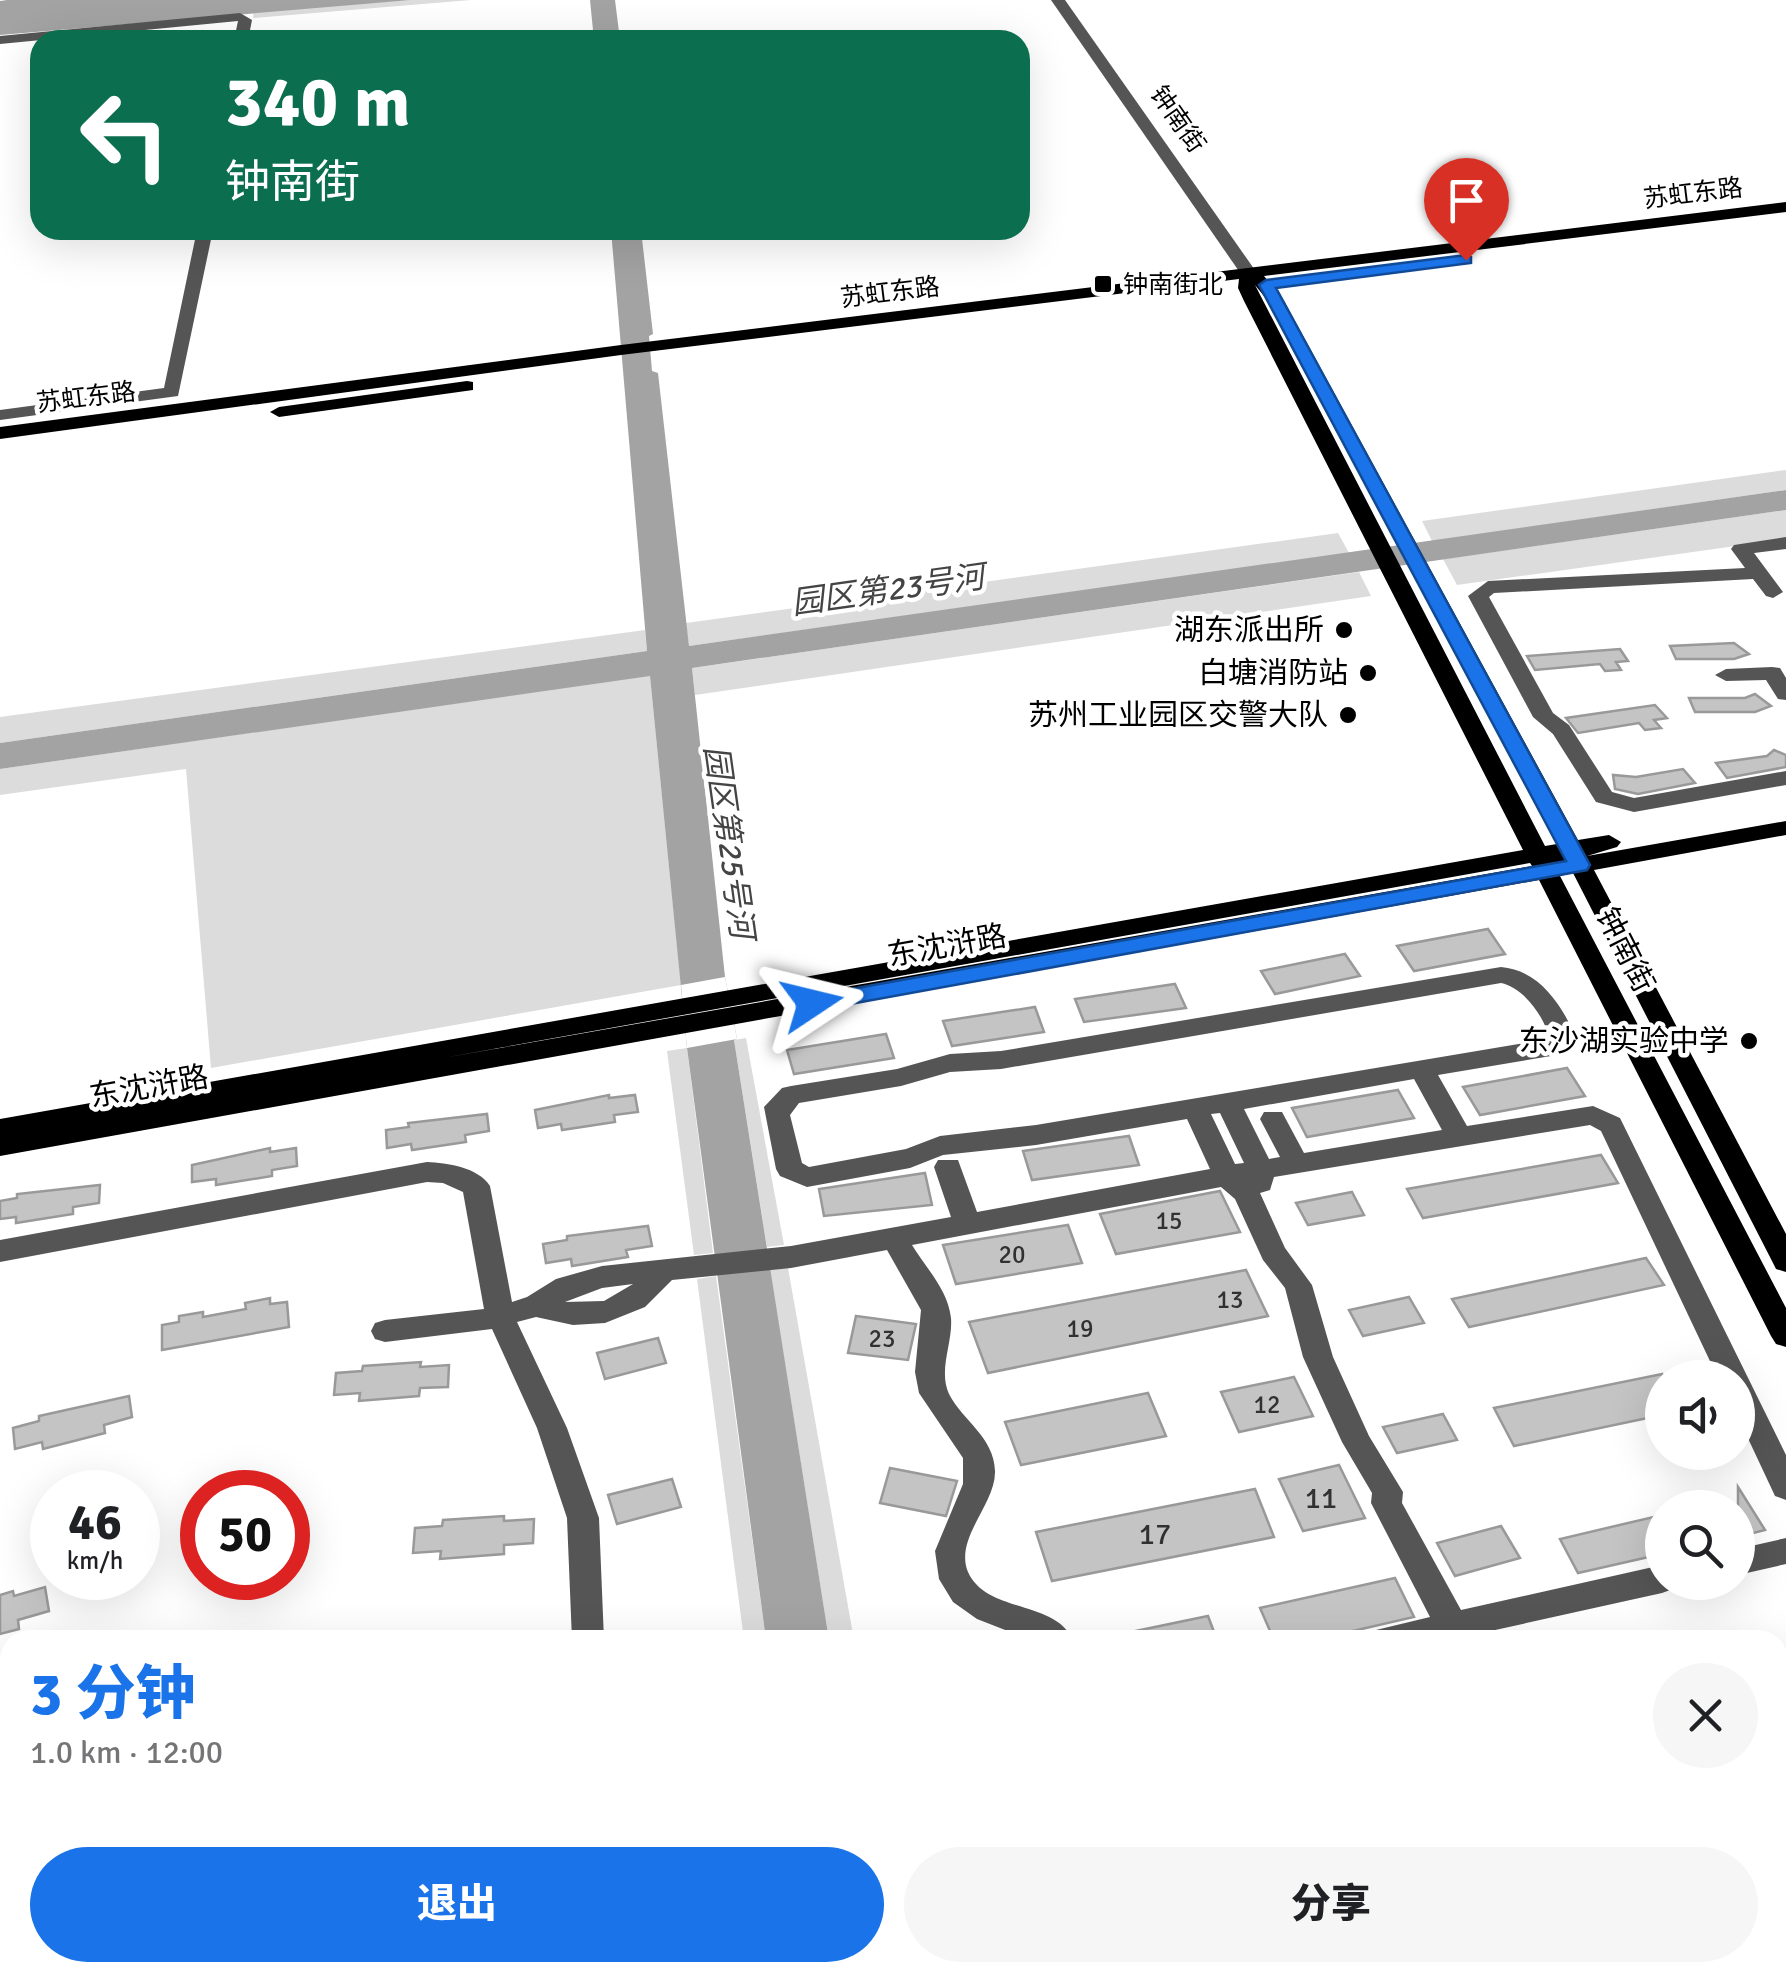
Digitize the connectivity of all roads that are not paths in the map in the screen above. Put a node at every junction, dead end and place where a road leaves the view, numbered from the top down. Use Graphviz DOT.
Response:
graph roads {
  1 [pos="1058,0"];
  2 [pos="104,30"];
  3 [pos="243,30"];
  4 [pos="30,37"];
  5 [pos="0,40"];
  6 [pos="1786,206"];
  7 [pos="1786,220"];
  8 [pos="203,240"];
  9 [pos="1254,282"];
  10 [pos="621,358"];
  11 [pos="312,390"];
  12 [pos="0,415"];
  13 [pos="0,426"];
  14 [pos="0,440"];
  15 [pos="1786,543"];
  16 [pos="1756,572"];
  17 [pos="1773,592"];
  18 [pos="1495,632"];
  19 [pos="1455,635"];
  20 [pos="1726,675"];
  21 [pos="1786,694"];
  22 [pos="1786,778"];
  23 [pos="1786,811"];
  24 [pos="1786,828"];
  25 [pos="1575,857"];
  26 [pos="1544,863"];
  27 [pos="684,1017"];
  28 [pos="1422,1070"];
  29 [pos="1228,1102"];
  30 [pos="1195,1108"];
  31 [pos="1273,1119"];
  32 [pos="0,1128"];
  33 [pos="1459,1136"];
  34 [pos="0,1146"];
  35 [pos="1296,1164"];
  36 [pos="948,1167"];
  37 [pos="1261,1170"];
  38 [pos="1227,1176"];
  39 [pos="966,1224"];
  40 [pos="895,1237"];
  41 [pos="0,1251"];
  42 [pos="1786,1261"];
  43 [pos="1290,1272"];
  44 [pos="500,1316"];
  45 [pos="385,1331"];
  46 [pos="1786,1336"];
  47 [pos="1724,1360"];
  48 [pos="1755,1422"];
  49 [pos="1786,1487"];
  50 [pos="1786,1551"];
  51 [pos="1755,1558"];
  52 [pos="1645,1584"];
  53 [pos="588,1630"];
  54 [pos="1040,1630"];
  55 [pos="1468,1630"];
  56 [pos="1477,1630"];
  1 -- 9 [label="street, 钟南街"];
  2 -- 3 [label="street"];
  4 -- 5 [label="street"];
  6 -- 9 [label="main road, 苏虹东路"];
  7 -- 9 [label="main road, 苏虹东路"];
  8 -- 12 [label="street"];
  9 -- 10 [label="main road, 苏虹东路"];
  9 -- 19 [label="main road, 钟南街"];
  9 -- 26 [label="main road, 钟南街"];
  10 -- 11 [label="main road, 苏虹东路"];
  10 -- 14 [label="main road, 苏虹东路"];
  11 -- 13 [label="main road"];
  11 -- 14 [label="main road, 苏虹东路"];
  15 -- 16 [label="street"];
  16 -- 17 [label="street"];
  16 -- 18 [label="street"];
  18 -- 19 [label="street"];
  18 -- 22 [label="street"];
  19 -- 25 [label="main road, 钟南街"];
  20 -- 21 [label="street"];
  23 -- 25 [label="main road, 东沈浒路"];
  24 -- 25 [label="main road, 东沈浒路"];
  25 -- 26 [label="main road, 东沈浒路"];
  25 -- 42 [label="main road, 钟南街"];
  26 -- 27 [label="main road, 东沈浒路"];
  26 -- 46 [label="main road, 钟南街"];
  27 -- 32 [label="main road, 东沈浒路"];
  27 -- 34 [label="main road, 东沈浒路"];
  28 -- 29 [label="street"];
  28 -- 30 [label="street"];
  28 -- 33 [label="street"];
  29 -- 30 [label="street"];
  29 -- 37 [label="street"];
  30 -- 38 [label="street"];
  31 -- 35 [label="street"];
  33 -- 35 [label="street"];
  33 -- 47 [label="street"];
  35 -- 37 [label="street"];
  36 -- 39 [label="street"];
  37 -- 38 [label="street"];
  37 -- 43 [label="street"];
  38 -- 39 [label="street"];
  38 -- 43 [label="street"];
  39 -- 40 [label="street"];
  40 -- 44 [label="street"];
  40 -- 54 [label="street"];
  41 -- 44 [label="street"];
  43 -- 55 [label="street"];
  44 -- 45 [label="street"];
  44 -- 53 [label="street"];
  48 -- 49 [label="street"];
  50 -- 51 [label="street"];
  52 -- 56 [label="street"];
}
